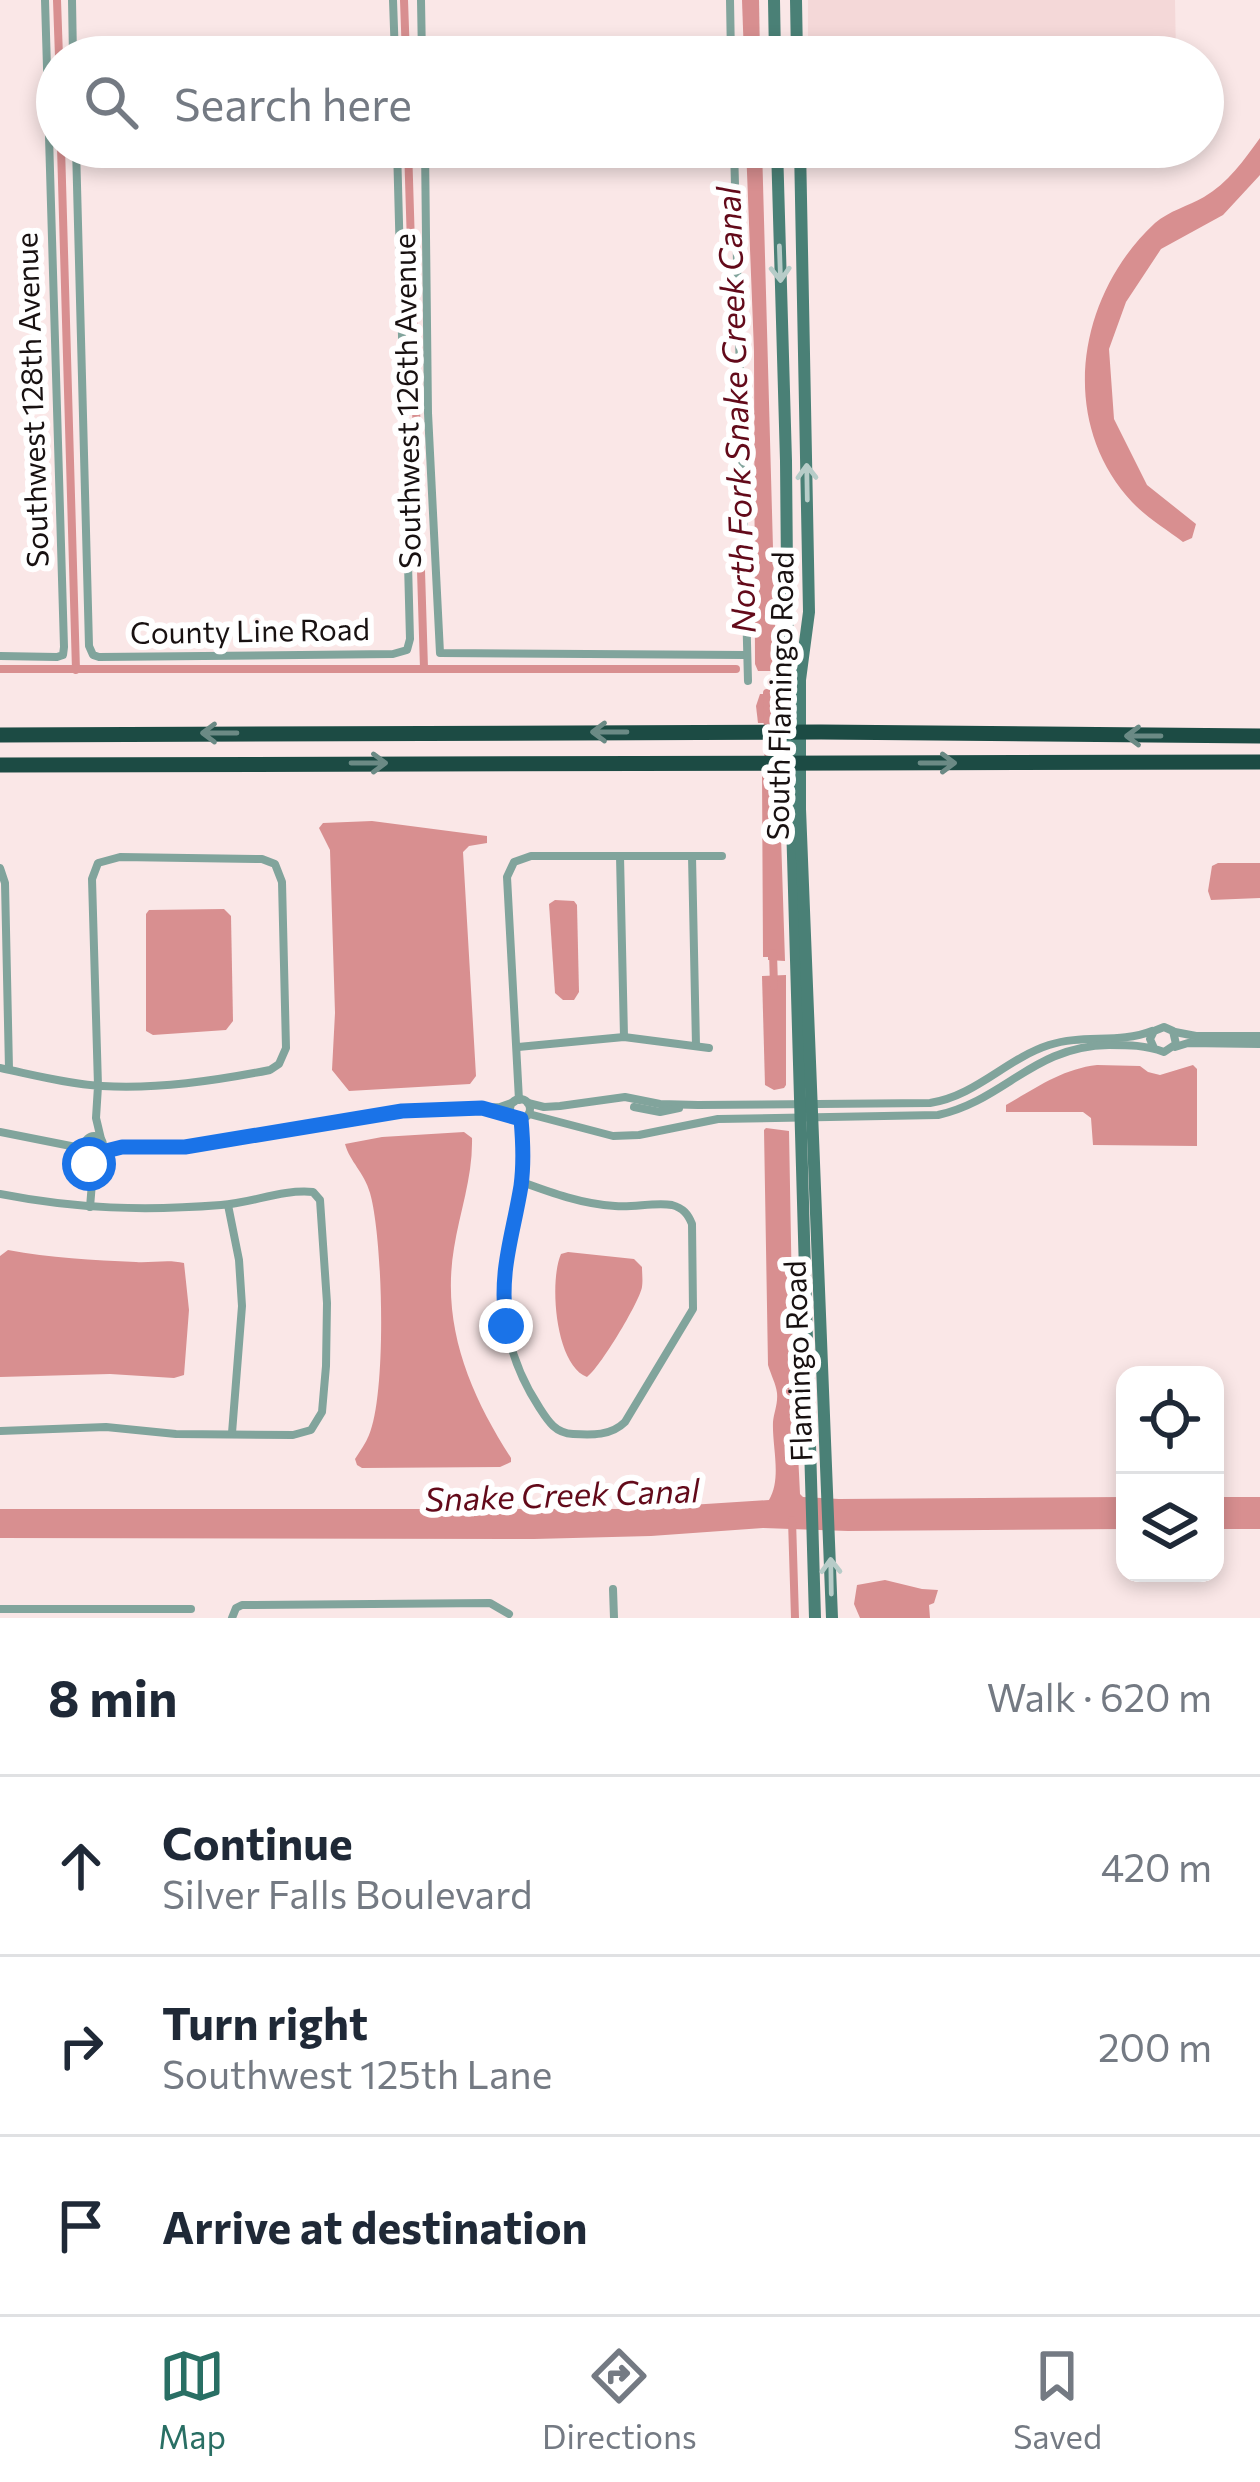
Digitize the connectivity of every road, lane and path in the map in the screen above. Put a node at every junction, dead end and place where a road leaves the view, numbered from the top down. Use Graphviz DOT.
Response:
graph roads {
  1 [pos="45,0"];
  2 [pos="72,0"];
  3 [pos="393,0"];
  4 [pos="421,0"];
  5 [pos="730,0"];
  6 [pos="774,0"];
  7 [pos="796,0"];
  8 [pos="46,36"];
  9 [pos="73,36"];
  10 [pos="394,36"];
  11 [pos="422,36"];
  12 [pos="731,36"];
  13 [pos="775,36"];
  14 [pos="797,36"];
  15 [pos="50,168"];
  16 [pos="77,168"];
  17 [pos="398,168"];
  18 [pos="425,168"];
  19 [pos="734,168"];
  20 [pos="777,168"];
  21 [pos="800,168"];
  22 [pos="407,650"];
  23 [pos="92,655"];
  24 [pos="746,655"];
  25 [pos="0,656"];
  26 [pos="748,681"];
  27 [pos="0,735"];
  28 [pos="1260,736"];
  29 [pos="1260,762"];
  30 [pos="0,764"];
  31 [pos="620,856"];
  32 [pos="692,856"];
  33 [pos="722,856"];
  34 [pos="0,868"];
  35 [pos="3,957"];
  36 [pos="1154,1030"];
  37 [pos="1173,1031"];
  38 [pos="624,1037"];
  39 [pos="1260,1040"];
  40 [pos="696,1046"];
  41 [pos="518,1047"];
  42 [pos="709,1048"];
  43 [pos="1154,1048"];
  44 [pos="1173,1048"];
  45 [pos="1036,1050"];
  46 [pos="1043,1060"];
  47 [pos="4,1069"];
  48 [pos="98,1086"];
  49 [pos="614,1100"];
  50 [pos="807,1102"];
  51 [pos="698,1105"];
  52 [pos="521,1109"];
  53 [pos="807,1118"];
  54 [pos="0,1132"];
  55 [pos="94,1146"];
  56 [pos="522,1182"];
  57 [pos="0,1194"];
  58 [pos="228,1204"];
  59 [pos="90,1207"];
  60 [pos="0,1431"];
  61 [pos="232,1433"];
  62 [pos="613,1589"];
  63 [pos="421,1604"];
  64 [pos="0,1609"];
  65 [pos="191,1609"];
  66 [pos="234,1613"];
  67 [pos="148,1614"];
  68 [pos="509,1614"];
  69 [pos="421,1618"];
  70 [pos="614,1618"];
  71 [pos="815,1618"];
  72 [pos="832,1618"];
  1 -- 8 [label="street, Southwest 128th Avenue"];
  2 -- 9 [label="street"];
  3 -- 10 [label="street"];
  4 -- 11 [label="street"];
  5 -- 12 [label="street"];
  6 -- 13 [label="main road"];
  7 -- 14 [label="main road"];
  15 -- 25 [label="street, Southwest 128th Avenue"];
  16 -- 23 [label="street, Southwest 128th Avenue"];
  17 -- 22 [label="street, Southwest 126th Avenue"];
  18 -- 24 [label="street, Southwest 126th Avenue"];
  19 -- 24 [label="street"];
  20 -- 50 [label="main road, South Flamingo Road, one-way"];
  50 -- 21 [label="main road, South Flamingo Road, one-way"];
  22 -- 23 [label="street, County Line Road"];
  24 -- 26 [label="street"];
  28 -- 27 [label="highway, one-way"];
  30 -- 29 [label="highway, one-way"];
  31 -- 32 [label="street"];
  31 -- 38 [label="street"];
  31 -- 41 [label="street"];
  32 -- 33 [label="street"];
  32 -- 40 [label="street"];
  34 -- 35 [label="street"];
  35 -- 47 [label="street"];
  36 -- 37 [label="street"];
  36 -- 43 [label="street"];
  36 -- 45 [label="street"];
  37 -- 39 [label="street"];
  37 -- 44 [label="street"];
  38 -- 40 [label="street"];
  38 -- 41 [label="street"];
  39 -- 44 [label="street"];
  40 -- 42 [label="street"];
  41 -- 52 [label="street"];
  43 -- 44 [label="street"];
  43 -- 46 [label="street"];
  45 -- 46 [label="street"];
  45 -- 50 [label="street"];
  46 -- 53 [label="street"];
  47 -- 48 [label="street"];
  48 -- 48 [label="street"];
  48 -- 55 [label="street"];
  49 -- 51 [label="street"];
  49 -- 51 [label="street"];
  49 -- 52 [label="street"];
  50 -- 51 [label="street"];
  50 -- 53 [label="main road, Flamingo Road"];
  52 -- 53 [label="street"];
  52 -- 55 [label="street"];
  52 -- 56 [label="street"];
  53 -- 71 [label="main road, Flamingo Road"];
  72 -- 53 [label="main road, Flamingo Road, one-way"];
  54 -- 55 [label="street"];
  55 -- 59 [label="street"];
  56 -- 56 [label="street"];
  57 -- 59 [label="street"];
  58 -- 59 [label="street"];
  58 -- 61 [label="street"];
  58 -- 61 [label="street"];
  60 -- 61 [label="street"];
  62 -- 70 [label="street"];
  63 -- 66 [label="street"];
  63 -- 68 [label="street"];
  63 -- 69 [label="street"];
  64 -- 67 [label="street"];
  65 -- 67 [label="street"];
}
